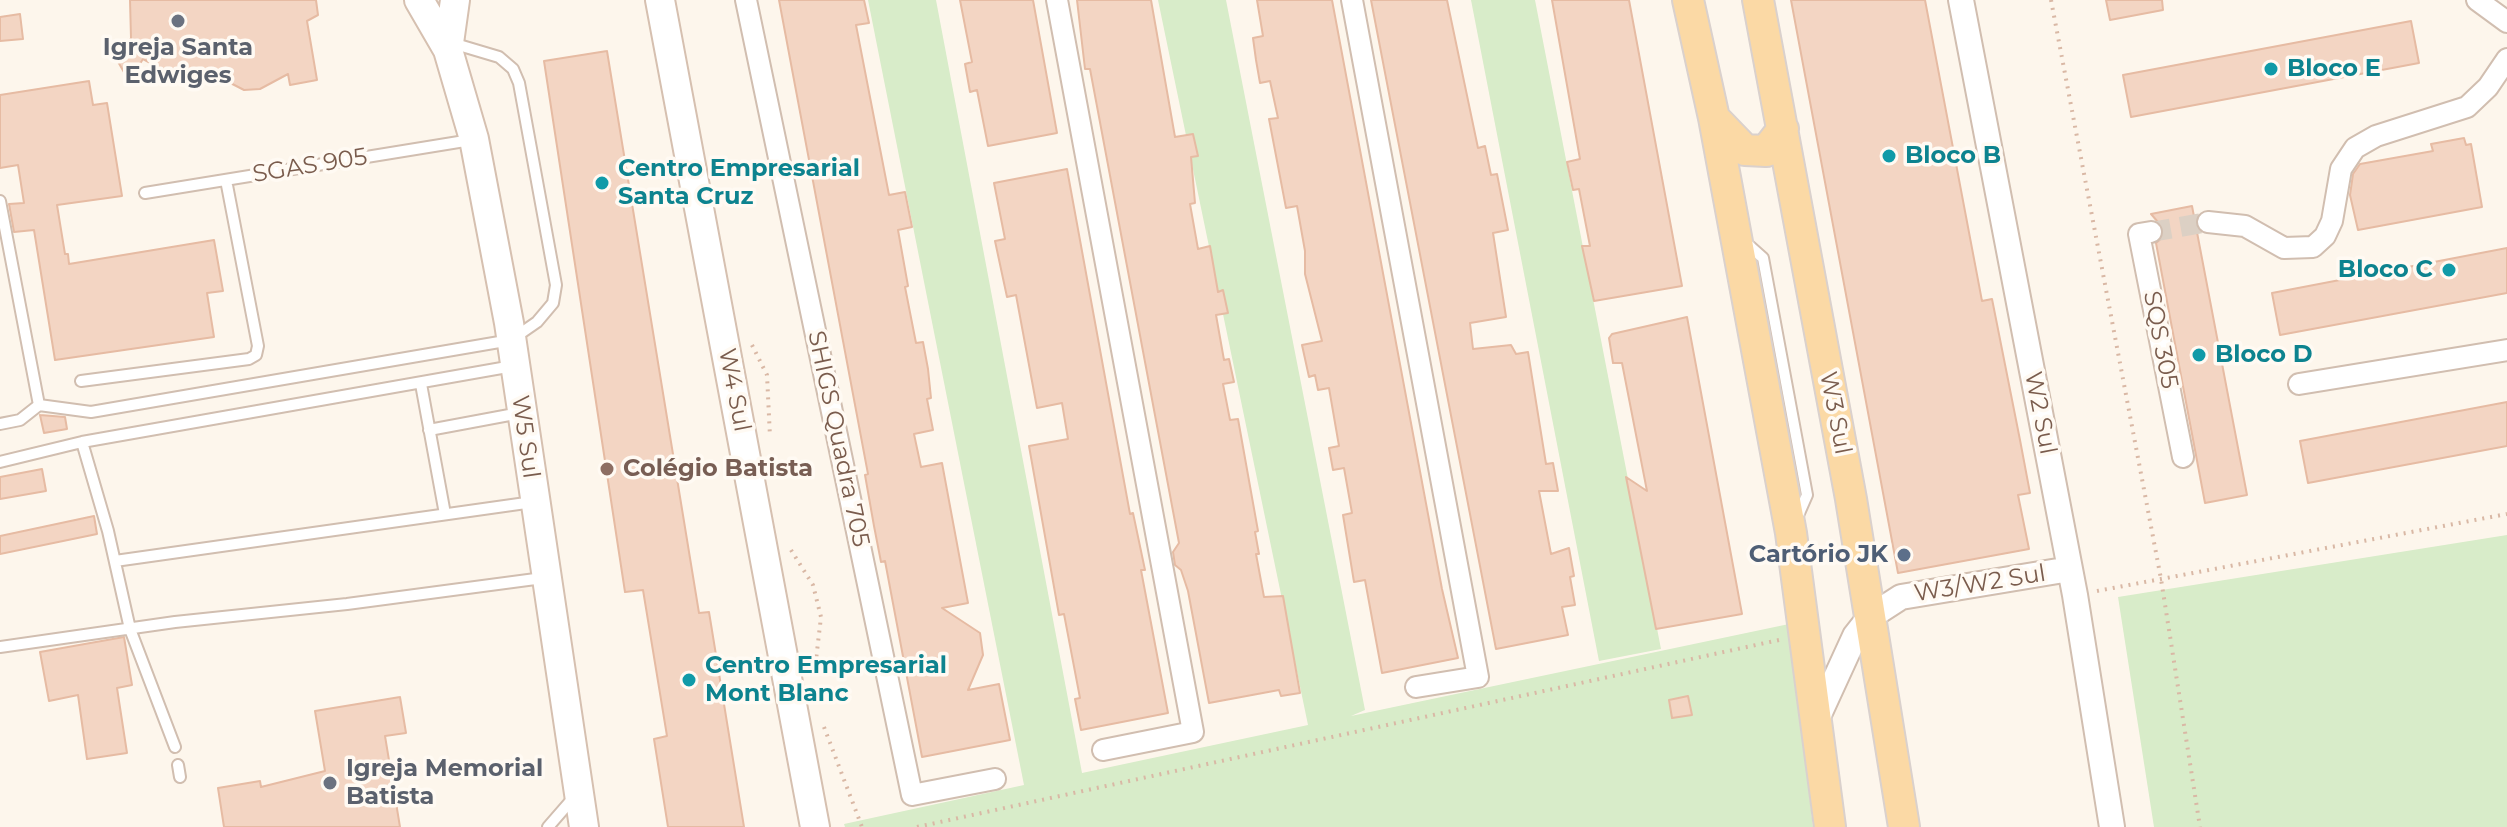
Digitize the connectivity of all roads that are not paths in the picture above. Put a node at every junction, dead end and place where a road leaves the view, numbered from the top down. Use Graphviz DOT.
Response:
graph roads {
  1 [pos="419,0"];
  2 [pos="455,0"];
  3 [pos="660,0"];
  4 [pos="746,0"];
  5 [pos="1057,0"];
  6 [pos="1352,0"];
  7 [pos="1688,0"];
  8 [pos="1758,0"];
  9 [pos="1961,0"];
  10 [pos="2477,0"];
  11 [pos="2507,22"];
  12 [pos="449,46"];
  13 [pos="2507,59"];
  14 [pos="1714,118"];
  15 [pos="1783,129"];
  16 [pos="474,139"];
  17 [pos="226,180"];
  18 [pos="145,193"];
  19 [pos="0,201"];
  20 [pos="2208,222"];
  21 [pos="2151,232"];
  22 [pos="2507,350"];
  23 [pos="513,352"];
  24 [pos="81,381"];
  25 [pos="421,384"];
  26 [pos="2299,384"];
  27 [pos="39,405"];
  28 [pos="522,412"];
  29 [pos="0,424"];
  30 [pos="429,430"];
  31 [pos="82,442"];
  32 [pos="2183,457"];
  33 [pos="0,462"];
  34 [pos="535,501"];
  35 [pos="445,514"];
  36 [pos="115,561"];
  37 [pos="2070,569"];
  38 [pos="545,577"];
  39 [pos="1870,617"];
  40 [pos="130,629"];
  41 [pos="0,647"];
  42 [pos="1416,687"];
  43 [pos="1816,721"];
  44 [pos="175,747"];
  45 [pos="1103,750"];
  46 [pos="178,765"];
  47 [pos="180,777"];
  48 [pos="995,779"];
  49 [pos="579,791"];
  50 [pos="1903,826"];
  51 [pos="548,827"];
  52 [pos="584,827"];
  53 [pos="815,827"];
  54 [pos="1830,827"];
  55 [pos="2112,827"];
  1 -- 12 [label="main road, W5 Sul"];
  2 -- 12 [label="main road, W5 Sul"];
  3 -- 53 [label="main road, W4 Sul"];
  4 -- 48 [label="street, SHIGS Quadra 705"];
  5 -- 45 [label="street"];
  6 -- 42 [label="street"];
  7 -- 14 [label="main road"];
  8 -- 15 [label="main road, W3 Sul"];
  9 -- 37 [label="street, W2 Sul"];
  10 -- 11 [label="street"];
  12 -- 16 [label="main road, W5 Sul"];
  12 -- 23 [label="lane"];
  13 -- 20 [label="street"];
  14 -- 15 [label="main road"];
  14 -- 43 [label="main road"];
  15 -- 39 [label="main road, W3 Sul"];
  16 -- 17 [label="lane, SGAS 905"];
  16 -- 23 [label="main road, W5 Sul"];
  17 -- 18 [label="lane, SGAS 905"];
  17 -- 24 [label="lane"];
  19 -- 27 [label="lane"];
  21 -- 32 [label="street, SQS 305"];
  22 -- 26 [label="street"];
  23 -- 25 [label="lane"];
  23 -- 27 [label="lane"];
  23 -- 28 [label="main road, W5 Sul"];
  25 -- 30 [label="lane"];
  25 -- 31 [label="lane"];
  27 -- 29 [label="lane"];
  28 -- 30 [label="lane"];
  28 -- 34 [label="main road, W5 Sul"];
  30 -- 35 [label="lane"];
  31 -- 33 [label="lane"];
  31 -- 36 [label="lane"];
  34 -- 35 [label="lane"];
  34 -- 38 [label="main road, W5 Sul"];
  35 -- 36 [label="lane"];
  36 -- 40 [label="lane"];
  37 -- 39 [label="street, W3/W2 Sul"];
  37 -- 55 [label="street, W2 Sul"];
  38 -- 40 [label="lane"];
  38 -- 49 [label="main road, W5 Sul"];
  39 -- 43 [label="street, W3/W2 Sul"];
  39 -- 50 [label="main road, W3 Sul"];
  40 -- 41 [label="lane"];
  40 -- 44 [label="lane"];
  43 -- 54 [label="main road"];
  46 -- 47 [label="lane"];
  49 -- 51 [label="lane"];
  49 -- 52 [label="main road, W5 Sul"];
}
